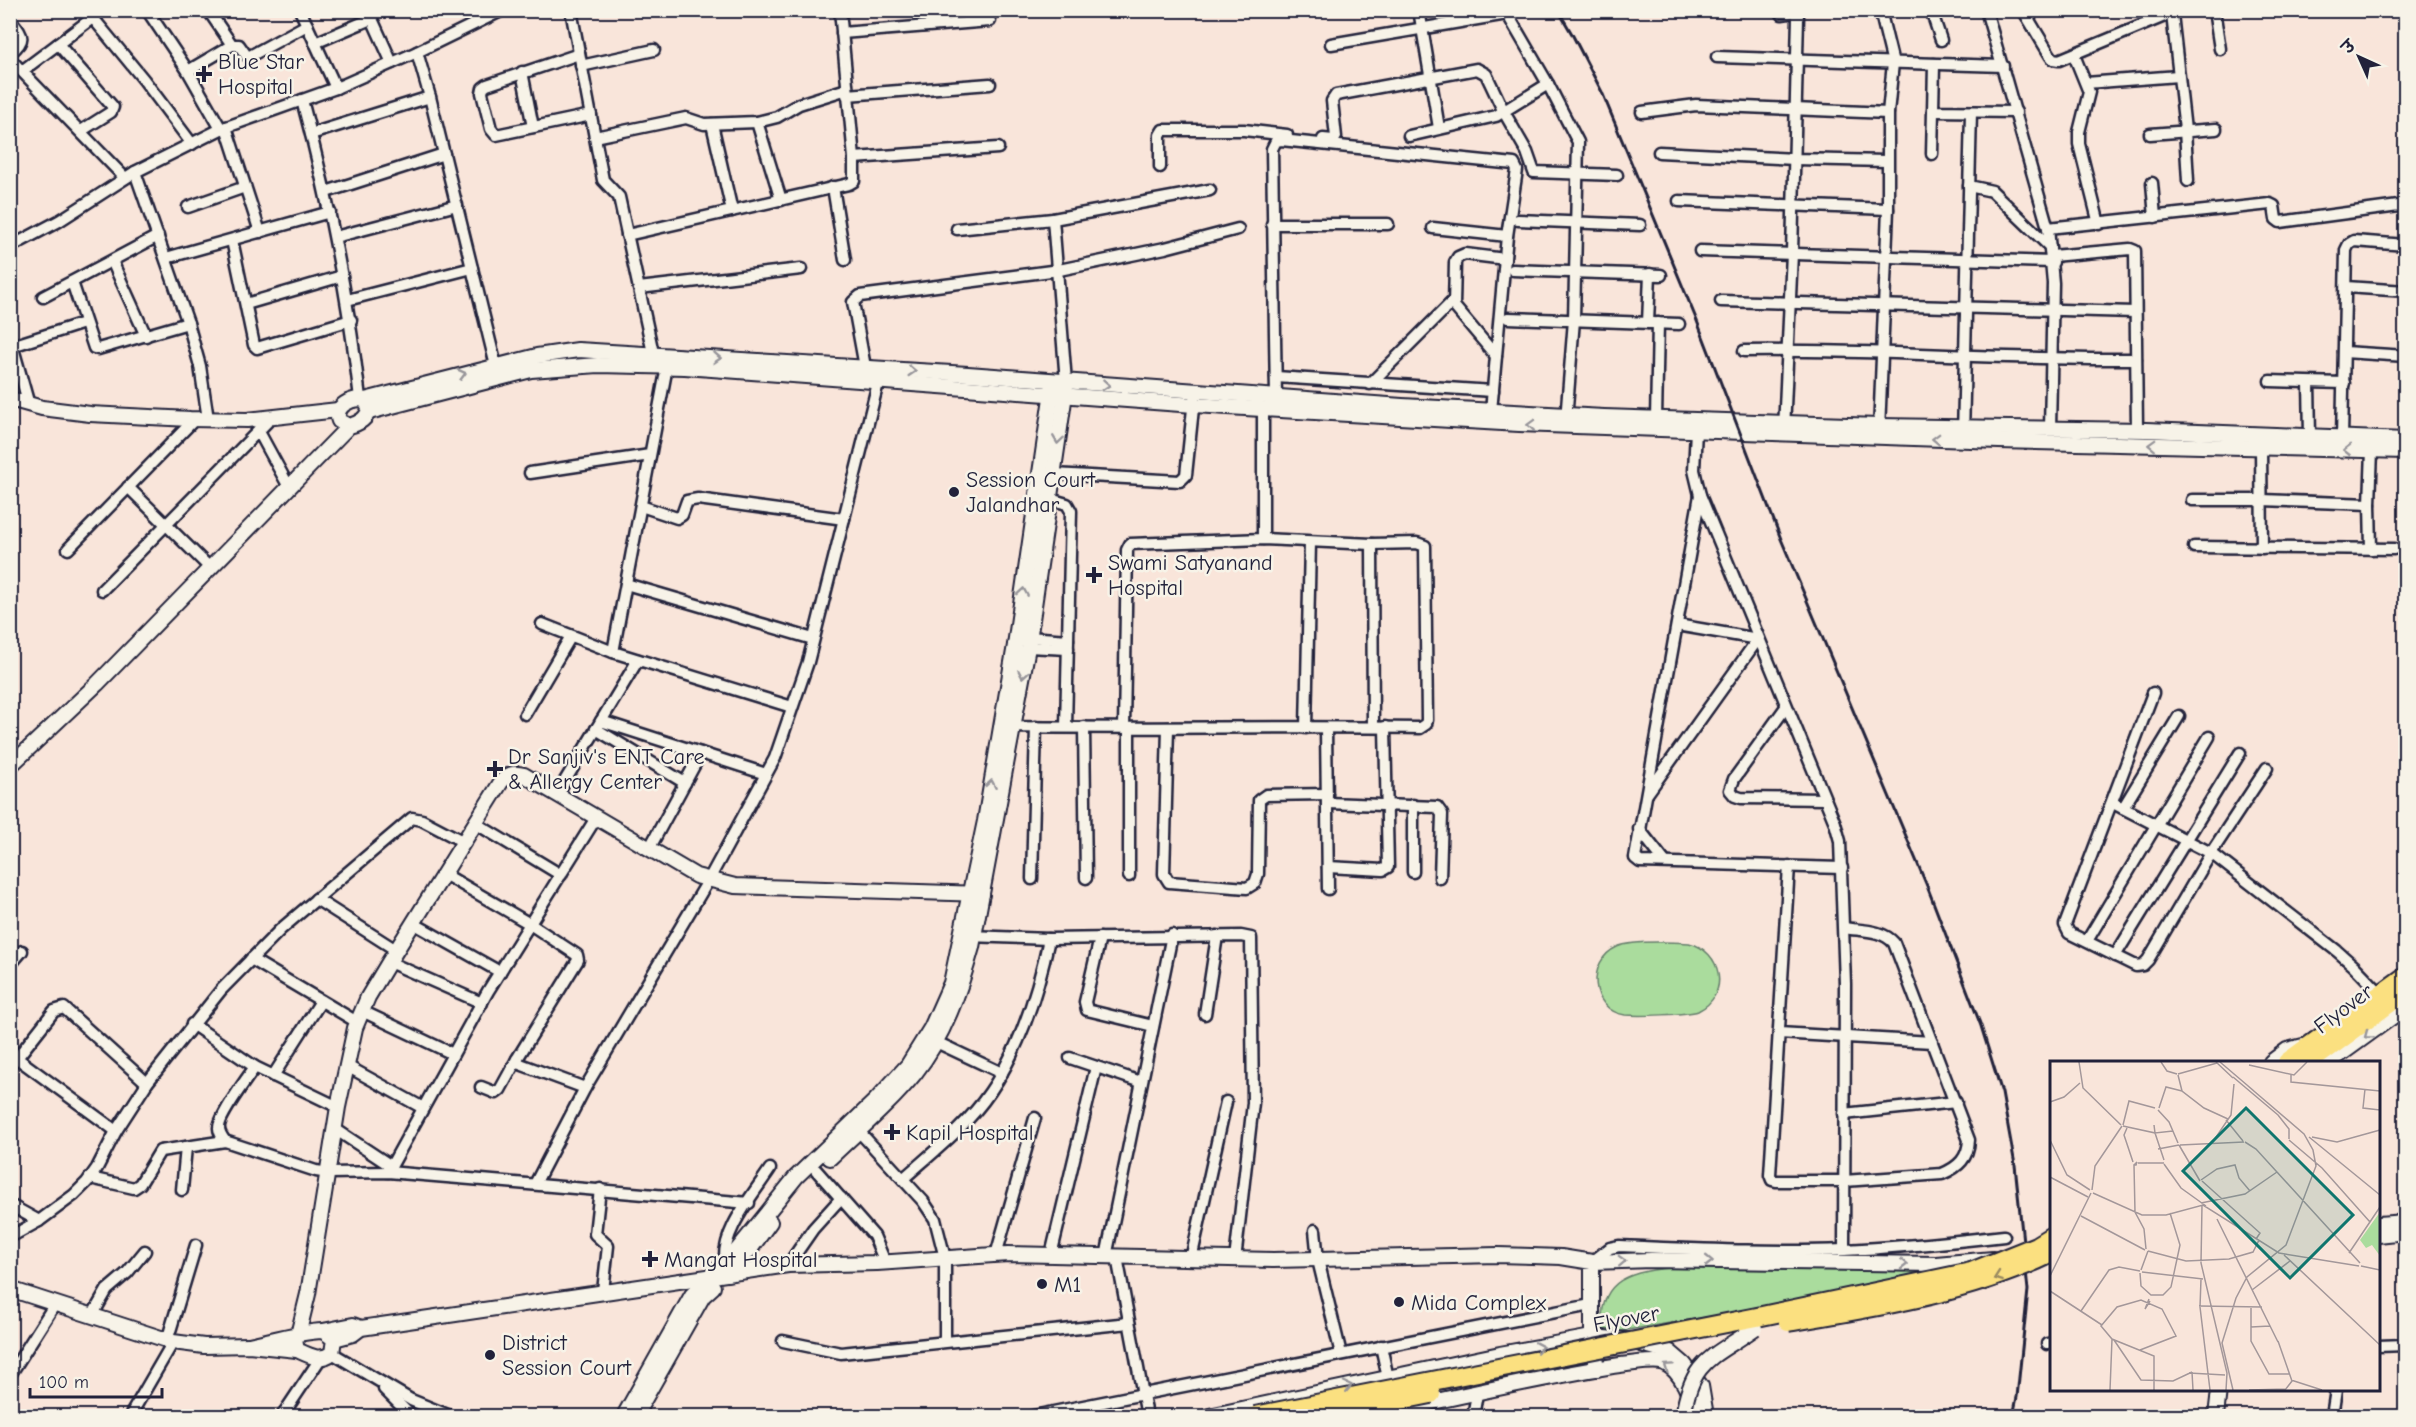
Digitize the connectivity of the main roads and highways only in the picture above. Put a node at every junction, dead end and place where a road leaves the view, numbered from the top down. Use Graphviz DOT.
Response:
graph roads {
  1 [pos="2406,976"];
  2 [pos="2406,991"];
  3 [pos="2288,1061"];
  4 [pos="2311,1061"];
  5 [pos="2050,1237"];
  6 [pos="2050,1254"];
  7 [pos="1255,1416"];
  8 [pos="1321,1416"];
  1 -- 3 [label="highway, Flyover"];
  2 -- 4 [label="highway, Flyover"];
  5 -- 7 [label="highway, Flyover, bridge"];
  6 -- 8 [label="highway, Flyover, one-way, bridge"];
}
